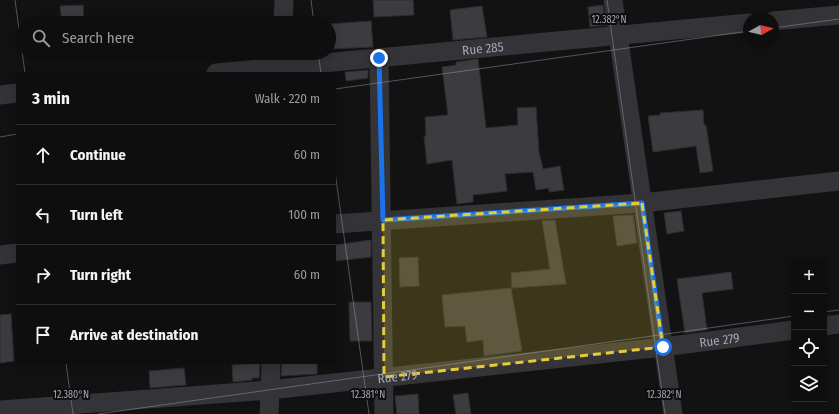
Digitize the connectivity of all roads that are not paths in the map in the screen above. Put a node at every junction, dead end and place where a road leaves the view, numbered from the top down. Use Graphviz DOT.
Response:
graph roads {
  1 [pos="284,0"];
  2 [pos="613,0"];
  3 [pos="839,14"];
  4 [pos="283,16"];
  5 [pos="779,20"];
  6 [pos="743,24"];
  7 [pos="618,36"];
  8 [pos="379,58"];
  9 [pos="281,64"];
  10 [pos="223,72"];
  11 [pos="16,93"];
  12 [pos="0,95"];
  13 [pos="839,181"];
  14 [pos="642,203"];
  15 [pos="383,220"];
  16 [pos="336,224"];
  17 [pos="16,253"];
  18 [pos="0,255"];
  19 [pos="839,324"];
  20 [pos="827,326"];
  21 [pos="791,330"];
  22 [pos="663,347"];
  23 [pos="270,364"];
  24 [pos="384,377"];
  25 [pos="270,390"];
  26 [pos="0,410"];
  27 [pos="269,414"];
  28 [pos="384,414"];
  29 [pos="673,414"];
  1 -- 4 [label="street"];
  2 -- 7 [label="street"];
  3 -- 5 [label="street"];
  6 -- 7 [label="street, Rue 285"];
  7 -- 8 [label="street, Rue 285"];
  7 -- 14 [label="street"];
  8 -- 9 [label="street, Rue 285"];
  8 -- 15 [label="street"];
  9 -- 10 [label="street, Rue 285"];
  11 -- 12 [label="street"];
  13 -- 14 [label="street"];
  14 -- 15 [label="street"];
  14 -- 22 [label="street"];
  15 -- 16 [label="street"];
  15 -- 24 [label="street"];
  17 -- 18 [label="street"];
  19 -- 20 [label="street"];
  21 -- 22 [label="street, Rue 279"];
  22 -- 24 [label="street, Rue 279"];
  22 -- 29 [label="street"];
  23 -- 25 [label="street"];
  24 -- 25 [label="street, Rue 279"];
  24 -- 28 [label="street"];
  25 -- 26 [label="street, Rue 279"];
  25 -- 27 [label="street"];
}
